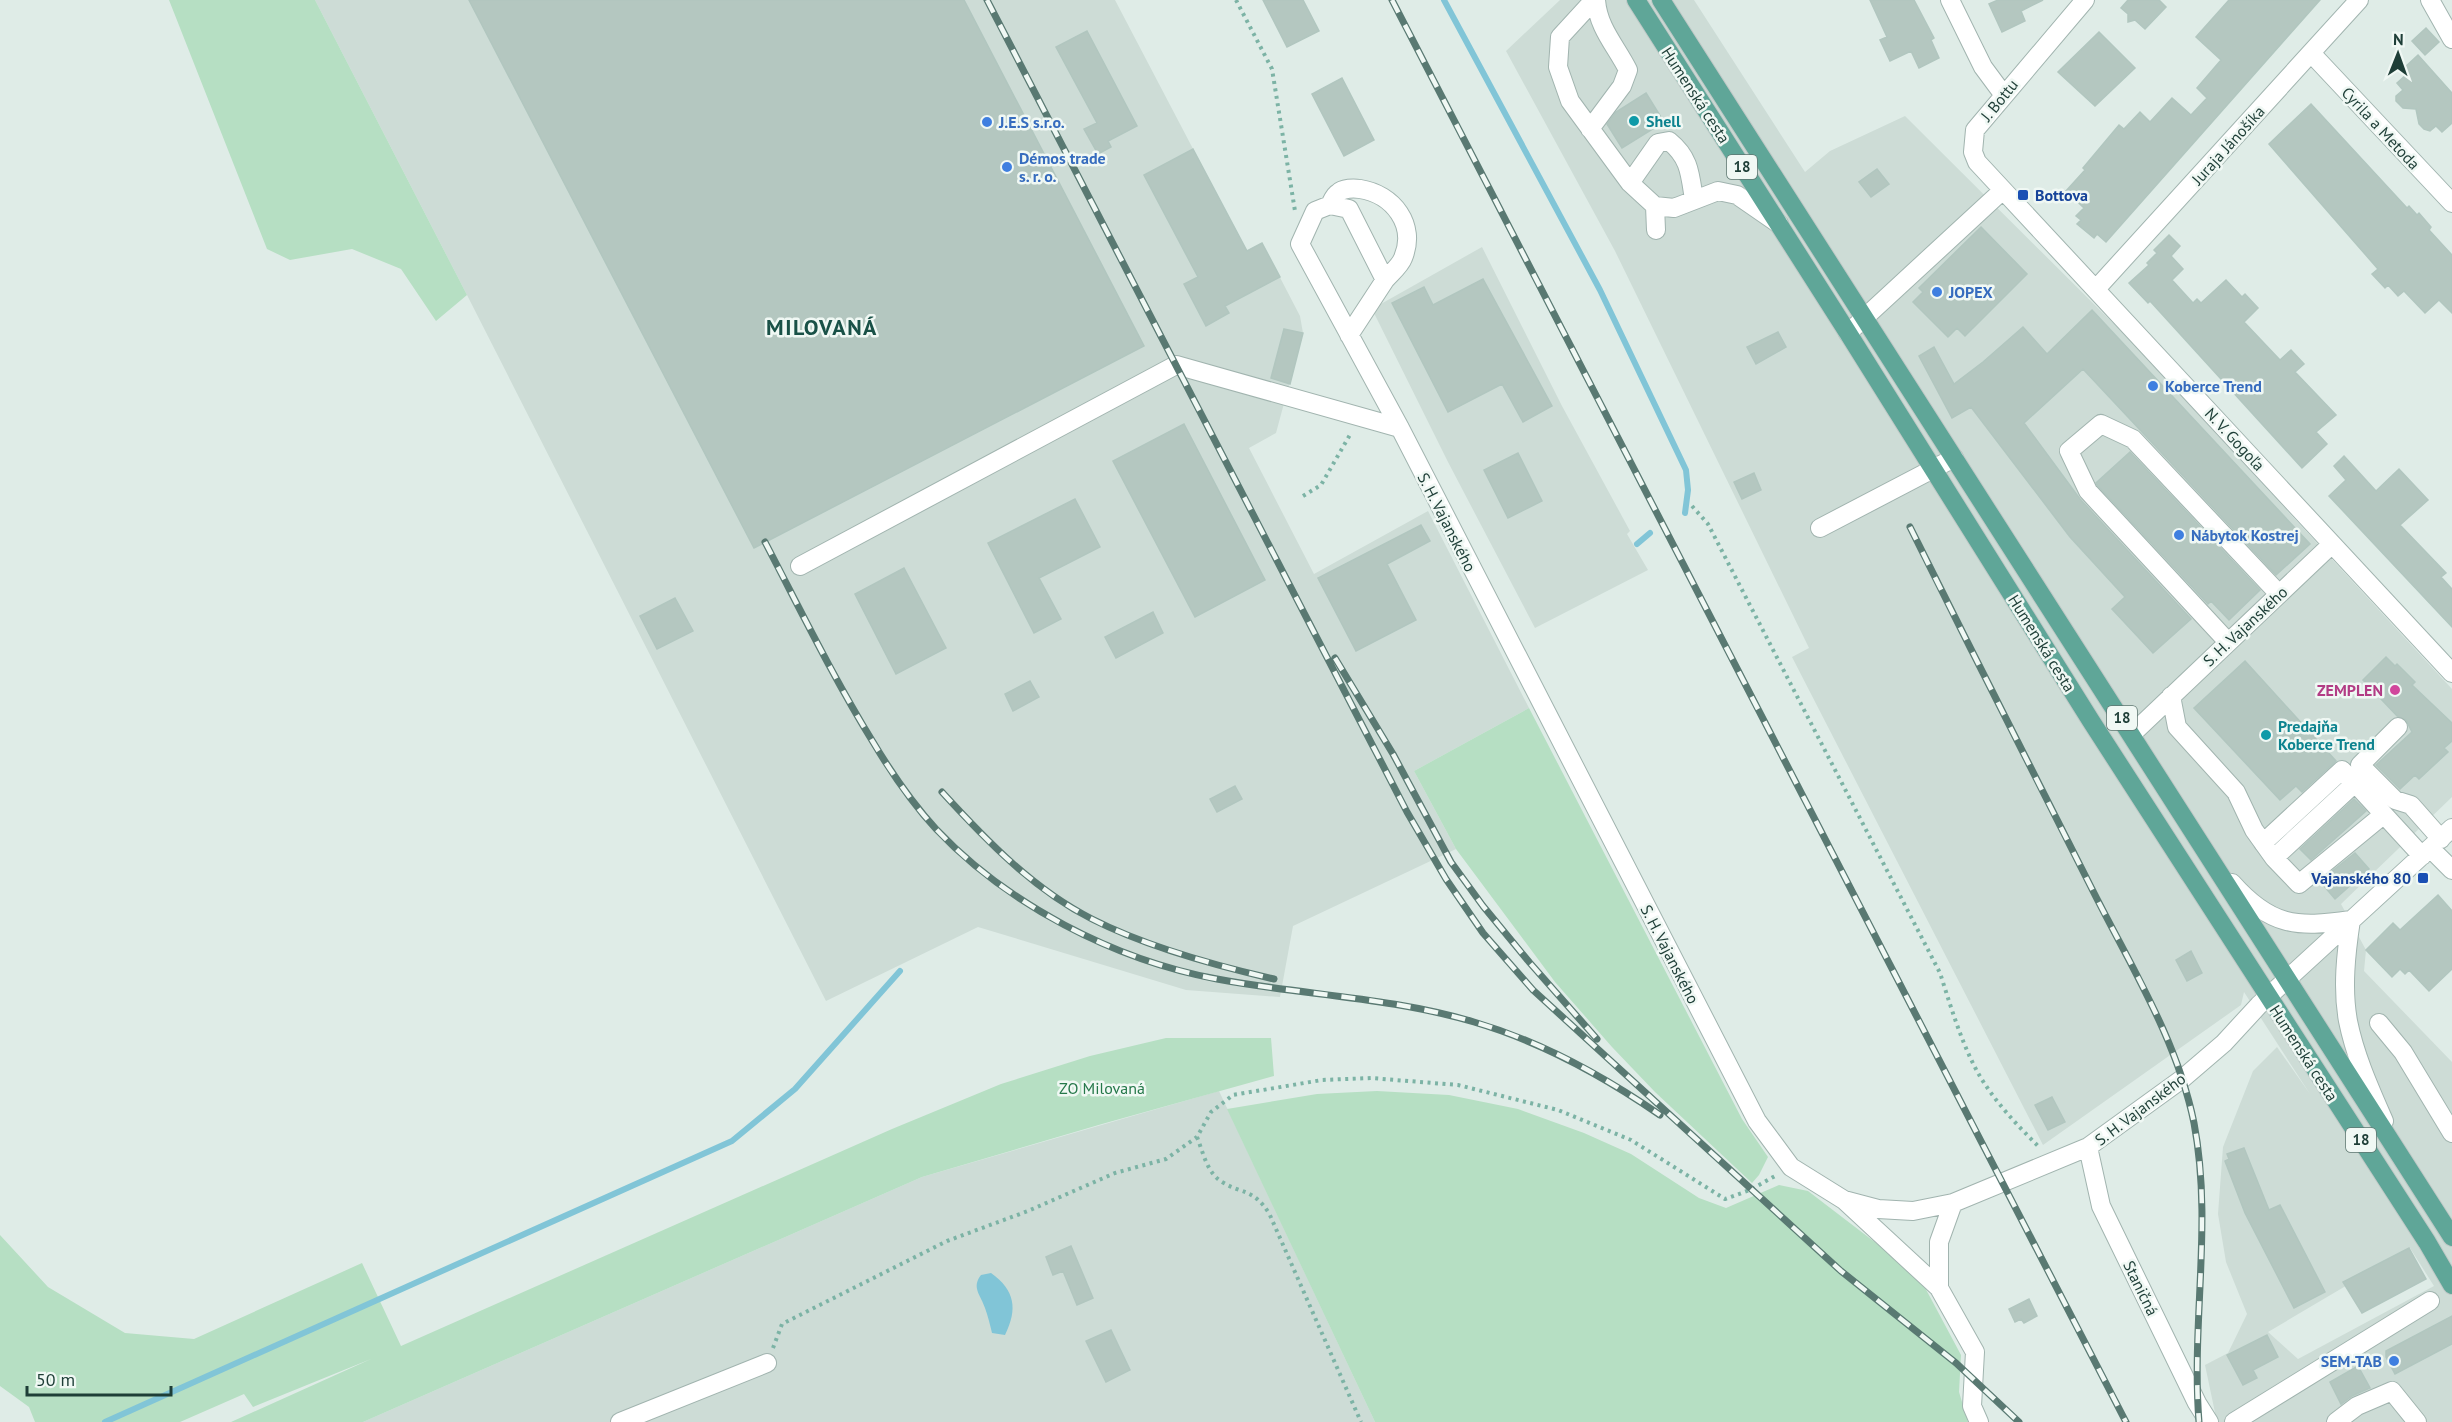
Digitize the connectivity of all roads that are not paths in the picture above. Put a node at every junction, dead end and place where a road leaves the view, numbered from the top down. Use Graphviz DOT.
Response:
graph roads {
  1 [pos="1595,0"];
  2 [pos="1636,0"];
  3 [pos="1661,0"];
  4 [pos="1950,0"];
  5 [pos="2085,0"];
  6 [pos="2359,0"];
  7 [pos="2430,0"];
  8 [pos="2452,39"];
  9 [pos="2311,53"];
  10 [pos="2003,94"];
  11 [pos="1590,129"];
  12 [pos="1630,183"];
  13 [pos="2003,190"];
  14 [pos="1694,200"];
  15 [pos="2452,203"];
  16 [pos="1330,205"];
  17 [pos="1655,206"];
  18 [pos="2018,206"];
  19 [pos="1779,224"];
  20 [pos="1656,230"];
  21 [pos="1385,280"];
  22 [pos="2096,289"];
  23 [pos="1864,320"];
  24 [pos="1848,333"];
  25 [pos="1349,335"];
  26 [pos="1400,428"];
  27 [pos="1953,458"];
  28 [pos="1933,468"];
  29 [pos="1820,528"];
  30 [pos="2332,544"];
  31 [pos="800,566"];
  32 [pos="2279,594"];
  33 [pos="2228,642"];
  34 [pos="2452,674"];
  35 [pos="2171,696"];
  36 [pos="2398,727"];
  37 [pos="2132,734"];
  38 [pos="2355,783"];
  39 [pos="2383,815"];
  40 [pos="2263,843"];
  41 [pos="2436,843"];
  42 [pos="2274,858"];
  43 [pos="2212,861"];
  44 [pos="2452,870"];
  45 [pos="2351,920"];
  46 [pos="2287,980"];
  47 [pos="2268,997"];
  48 [pos="2379,1023"];
  49 [pos="2452,1133"];
  50 [pos="2088,1148"];
  51 [pos="2398,1153"];
  52 [pos="1844,1200"];
  53 [pos="1953,1203"];
  54 [pos="2452,1237"];
  55 [pos="2452,1285"];
  56 [pos="1939,1288"];
  57 [pos="2430,1301"];
  58 [pos="767,1363"];
  59 [pos="620,1422"];
  60 [pos="1979,1422"];
  61 [pos="2209,1422"];
  62 [pos="2234,1422"];
  63 [pos="2336,1422"];
  64 [pos="2417,1422"];
  1 -- 11 [label="street"];
  1 -- 11 [label="street"];
  2 -- 19 [label="main road, Humenská cesta / 18"];
  3 -- 23 [label="main road, Humenská cesta / 18"];
  4 -- 10 [label="street"];
  5 -- 10 [label="street, J. Bottu"];
  6 -- 9 [label="street, Juraja Jánošíka"];
  7 -- 8 [label="street"];
  9 -- 15 [label="street, Cyrila a Metoda"];
  9 -- 22 [label="street, Juraja Jánošíka"];
  10 -- 13 [label="street, J. Bottu"];
  11 -- 12 [label="street"];
  12 -- 14 [label="street"];
  12 -- 17 [label="street"];
  13 -- 18 [label="street, J. Bottu"];
  13 -- 23 [label="street"];
  14 -- 17 [label="street"];
  14 -- 19 [label="street"];
  16 -- 21 [label="street"];
  16 -- 21 [label="street"];
  16 -- 25 [label="street, S. H. Vajanského"];
  17 -- 20 [label="street"];
  18 -- 22 [label="street, N. V. Gogoľa"];
  19 -- 24 [label="main road, Humenská cesta / 18"];
  21 -- 25 [label="street"];
  22 -- 30 [label="street, N. V. Gogoľa"];
  23 -- 24 [label="street"];
  23 -- 27 [label="main road, Humenská cesta / 18"];
  24 -- 28 [label="main road, Humenská cesta / 18"];
  25 -- 26 [label="street, S. H. Vajanského"];
  26 -- 31 [label="street"];
  26 -- 52 [label="street, S. H. Vajanského"];
  27 -- 28 [label="street"];
  27 -- 37 [label="main road, Humenská cesta / 18"];
  28 -- 29 [label="street"];
  28 -- 47 [label="main road, Humenská cesta / 18"];
  30 -- 32 [label="street, S. H. Vajanského"];
  30 -- 34 [label="street, N. V. Gogoľa"];
  32 -- 33 [label="street, S. H. Vajanského"];
  32 -- 33 [label="street"];
  33 -- 35 [label="street, S. H. Vajanského"];
  35 -- 37 [label="street, S. H. Vajanského"];
  35 -- 40 [label="street"];
  36 -- 41 [label="street"];
  37 -- 43 [label="main road, Humenská cesta / 18"];
  38 -- 39 [label="street"];
  38 -- 40 [label="street"];
  38 -- 42 [label="street"];
  39 -- 41 [label="street"];
  39 -- 42 [label="street"];
  40 -- 42 [label="street"];
  41 -- 44 [label="street"];
  41 -- 45 [label="street"];
  43 -- 45 [label="street"];
  43 -- 46 [label="main road, Humenská cesta / 18"];
  45 -- 46 [label="street"];
  45 -- 51 [label="street"];
  46 -- 47 [label="street, S. H. Vajanského"];
  46 -- 51 [label="main road, Humenská cesta / 18"];
  47 -- 50 [label="street, S. H. Vajanského"];
  47 -- 55 [label="main road, Humenská cesta / 18"];
  48 -- 49 [label="street"];
  50 -- 53 [label="street, S. H. Vajanského"];
  50 -- 61 [label="street, Staničná"];
  51 -- 54 [label="main road, Humenská cesta / 18"];
  52 -- 53 [label="street, S. H. Vajanského"];
  52 -- 56 [label="street"];
  53 -- 56 [label="street"];
  56 -- 60 [label="street"];
  57 -- 62 [label="street"];
  58 -- 59 [label="street"];
  63 -- 64 [label="street"];
}
